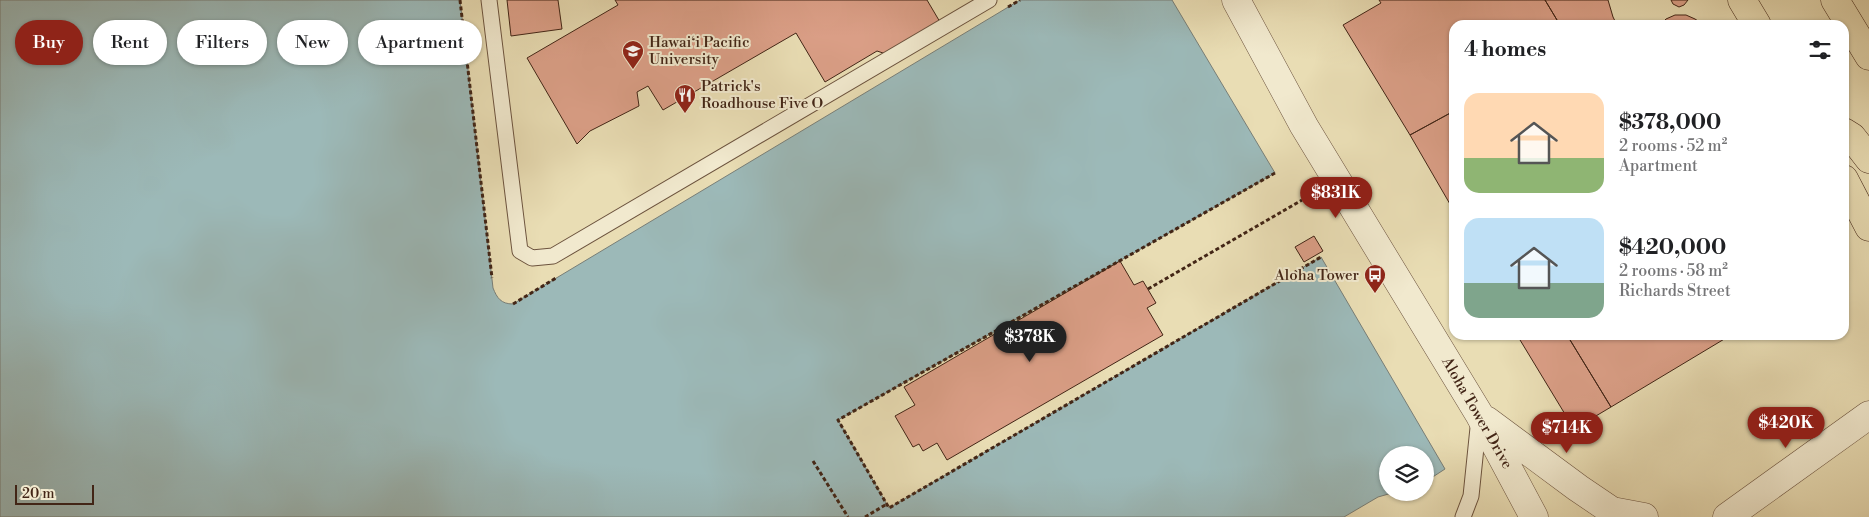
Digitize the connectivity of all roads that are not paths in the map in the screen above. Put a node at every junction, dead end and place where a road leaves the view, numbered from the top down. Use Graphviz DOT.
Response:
graph roads {
  1 [pos="490,0"];
  2 [pos="989,0"];
  3 [pos="1236,0"];
  4 [pos="1835,0"];
  5 [pos="1845,20"];
  6 [pos="1849,28"];
  7 [pos="1857,44"];
  8 [pos="1849,135"];
  9 [pos="1869,159"];
  10 [pos="1849,188"];
  11 [pos="1869,226"];
  12 [pos="1479,414"];
  13 [pos="1869,415"];
  14 [pos="1463,517"];
  15 [pos="1534,517"];
  16 [pos="1644,517"];
  17 [pos="1727,517"];
  1 -- 2 [label="lane"];
  3 -- 12 [label="street, Aloha Tower Drive"];
  4 -- 5 [label="main road"];
  6 -- 7 [label="main road"];
  8 -- 9 [label="main road"];
  10 -- 11 [label="main road"];
  12 -- 14 [label="lane"];
  12 -- 15 [label="street, Aloha Tower Drive"];
  12 -- 16 [label="street"];
  13 -- 17 [label="street"];
}
